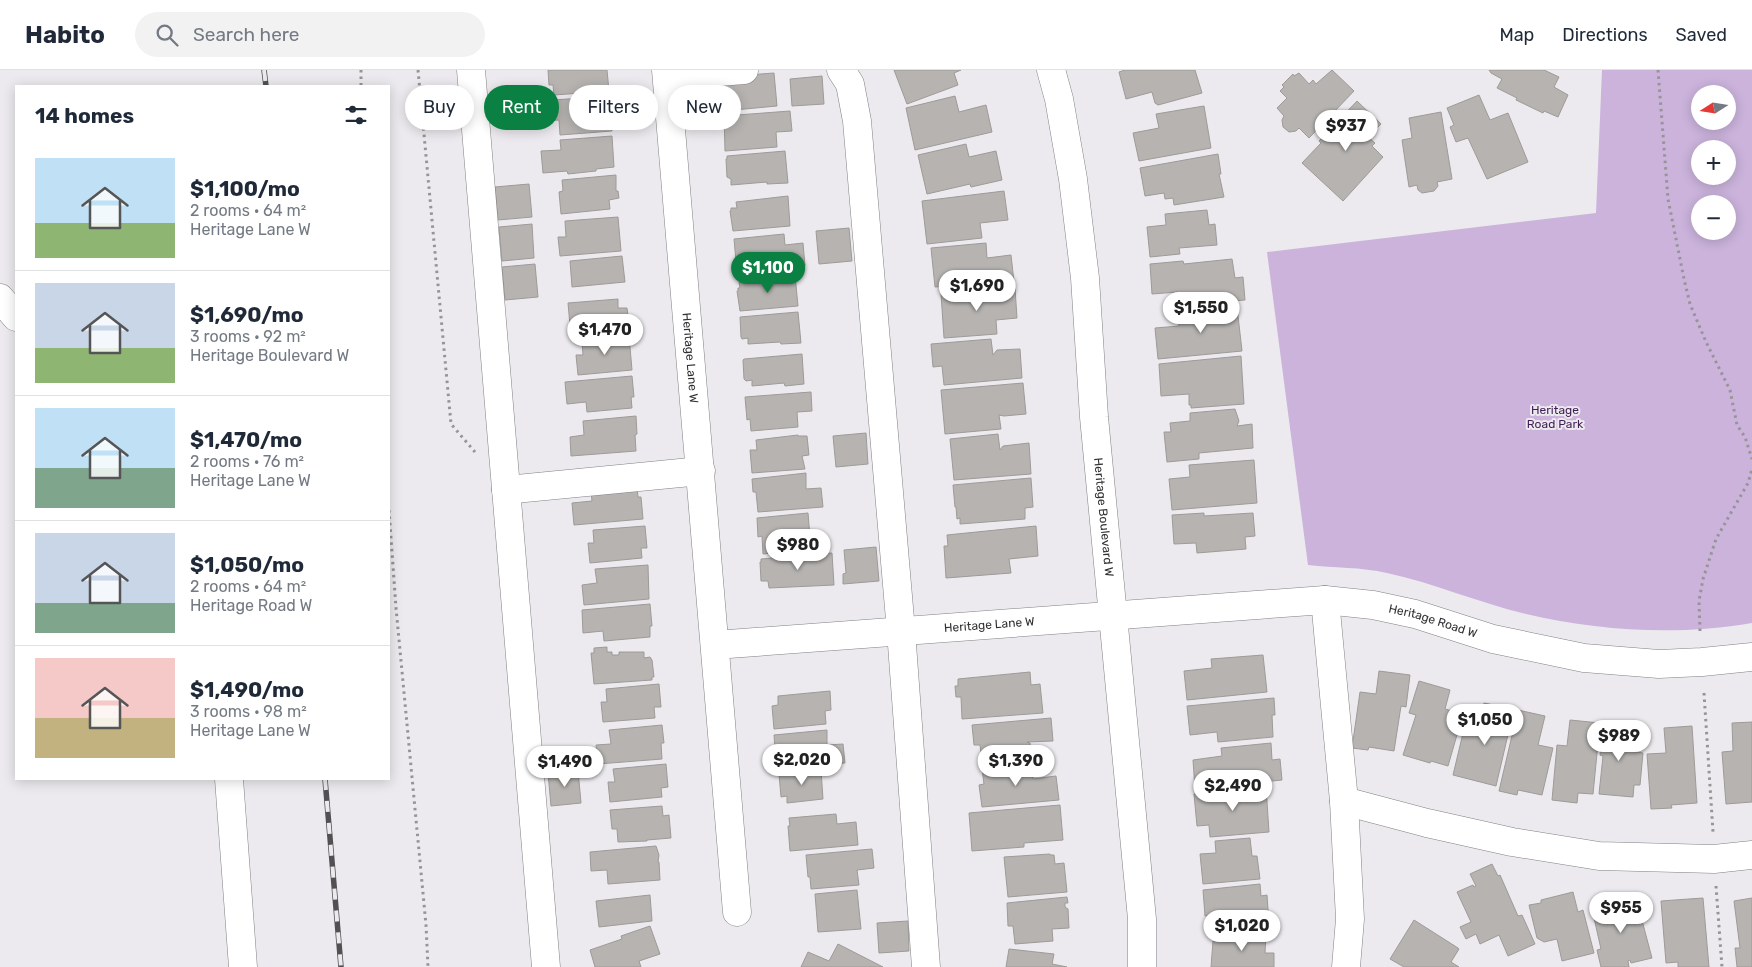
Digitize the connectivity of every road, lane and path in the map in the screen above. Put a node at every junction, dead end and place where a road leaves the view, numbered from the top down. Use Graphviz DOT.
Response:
graph roads {
  1 [pos="361,70"];
  2 [pos="418,70"];
  3 [pos="471,70"];
  4 [pos="744,70"];
  5 [pos="841,70"];
  6 [pos="1051,70"];
  7 [pos="1658,70"];
  8 [pos="667,73"];
  9 [pos="362,85"];
  10 [pos="0,298"];
  11 [pos="15,316"];
  12 [pos="476,453"];
  13 [pos="1752,459"];
  14 [pos="1752,469"];
  15 [pos="701,471"];
  16 [pos="506,490"];
  17 [pos="390,524"];
  18 [pos="1325,600"];
  19 [pos="1113,616"];
  20 [pos="901,631"];
  21 [pos="1700,631"];
  22 [pos="715,645"];
  23 [pos="1752,657"];
  24 [pos="229,780"];
  25 [pos="1344,801"];
  26 [pos="1752,856"];
  27 [pos="737,912"];
  28 [pos="244,967"];
  29 [pos="428,967"];
  30 [pos="546,967"];
  31 [pos="926,967"];
  32 [pos="1142,967"];
  33 [pos="1346,967"];
  1 -- 9 [label="path"];
  2 -- 12 [label="path"];
  3 -- 16 [label="street"];
  4 -- 8 [label="street"];
  5 -- 20 [label="street"];
  6 -- 19 [label="street, Heritage Boulevard W"];
  7 -- 13 [label="path"];
  8 -- 15 [label="street, Heritage Lane W"];
  10 -- 11 [label="street"];
  14 -- 21 [label="path"];
  15 -- 16 [label="street"];
  15 -- 22 [label="street, Heritage Lane W"];
  16 -- 30 [label="street"];
  17 -- 29 [label="path"];
  18 -- 19 [label="street, Heritage Road W"];
  18 -- 23 [label="street, Heritage Road W"];
  18 -- 25 [label="street"];
  19 -- 20 [label="street, Heritage Lane W"];
  19 -- 32 [label="street, Heritage Boulevard W"];
  20 -- 22 [label="street, Heritage Lane W"];
  20 -- 31 [label="street"];
  22 -- 27 [label="street, Heritage Lane W"];
  24 -- 28 [label="street"];
  25 -- 26 [label="street"];
  25 -- 33 [label="street"];
}
